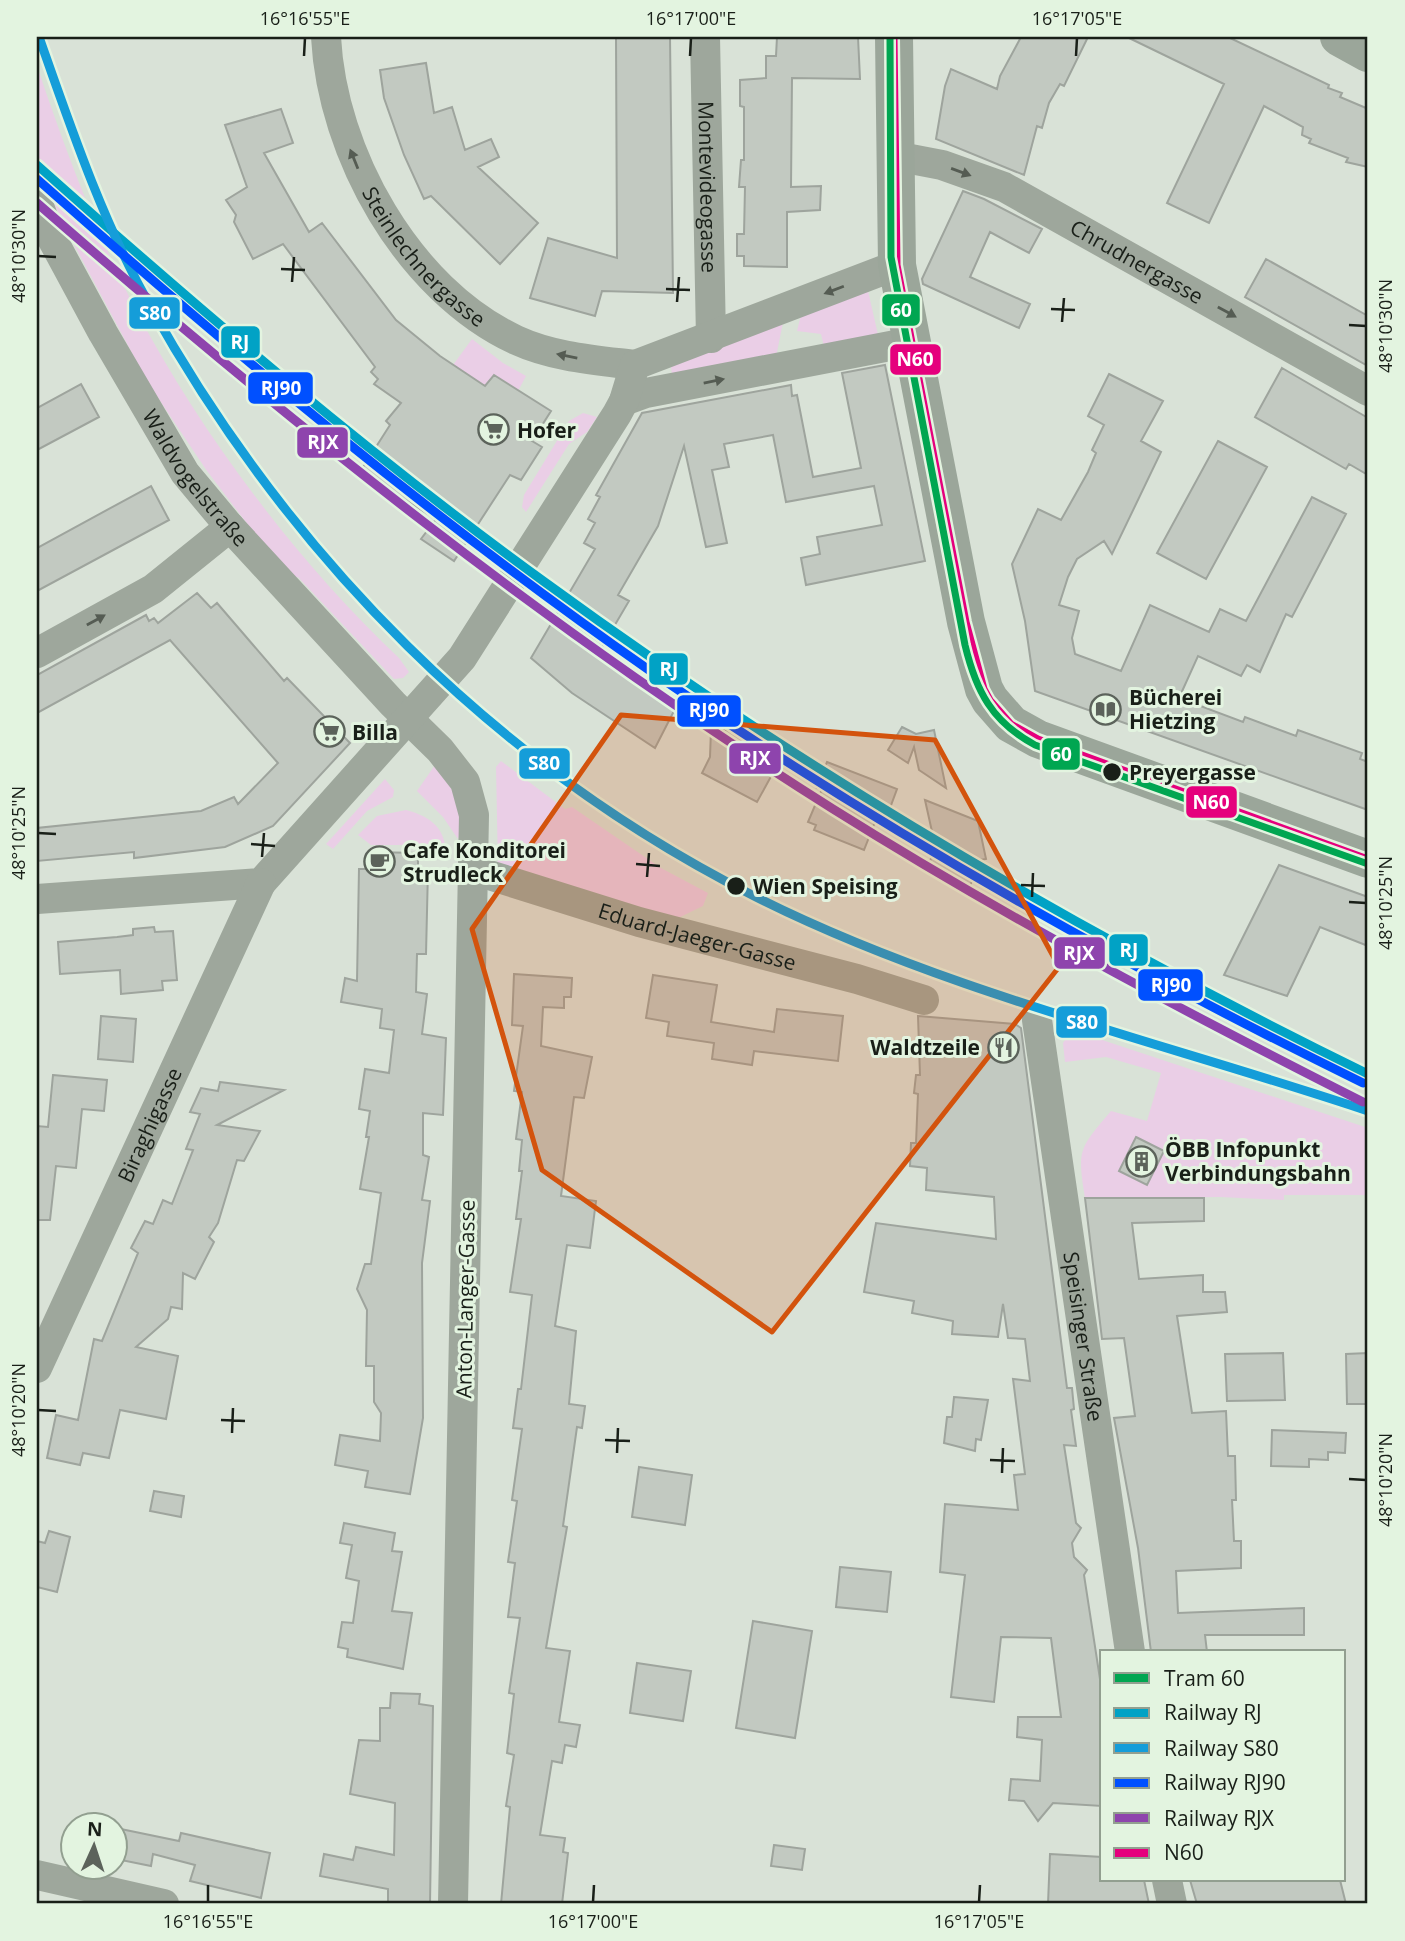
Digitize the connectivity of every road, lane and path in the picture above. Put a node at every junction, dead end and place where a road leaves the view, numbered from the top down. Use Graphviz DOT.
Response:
graph roads {
  1 [pos="326,37"];
  2 [pos="705,37"];
  3 [pos="894,37"];
  4 [pos="1339,37"];
  5 [pos="1368,53"];
  6 [pos="895,156"];
  7 [pos="37,201"];
  8 [pos="897,265"];
  9 [pos="711,338"];
  10 [pos="911,342"];
  11 [pos="648,360"];
  12 [pos="665,389"];
  13 [pos="1368,391"];
  14 [pos="624,401"];
  15 [pos="230,527"];
  16 [pos="37,653"];
  17 [pos="407,718"];
  18 [pos="1368,859"];
  19 [pos="473,870"];
  20 [pos="261,883"];
  21 [pos="37,900"];
  22 [pos="924,1000"];
  23 [pos="1037,1020"];
  24 [pos="37,1368"];
  25 [pos="1130,1650"];
  26 [pos="37,1875"];
  27 [pos="1167,1882"];
  28 [pos="164,1904"];
  29 [pos="453,1904"];
  30 [pos="1172,1904"];
  11 -- 1 [label="street, Steinlechnergasse, one-way"];
  2 -- 9 [label="street, Montevideogasse"];
  3 -- 6 [label="main road"];
  4 -- 5 [label="main road"];
  6 -- 8 [label="main road"];
  6 -- 13 [label="street, Chrudnergasse, one-way"];
  7 -- 15 [label="street, Waldvogelstraße"];
  8 -- 9 [label="street, one-way"];
  8 -- 10 [label="main road"];
  9 -- 11 [label="street"];
  12 -- 10 [label="street, one-way"];
  10 -- 18 [label="main road"];
  11 -- 12 [label="street"];
  11 -- 14 [label="street, Biraghigasse"];
  12 -- 14 [label="street"];
  14 -- 17 [label="street, Biraghigasse"];
  16 -- 15 [label="street, one-way"];
  15 -- 17 [label="street, Waldvogelstraße"];
  17 -- 19 [label="street, Anton-Langer-Gasse"];
  17 -- 20 [label="street, Biraghigasse"];
  19 -- 22 [label="street, Eduard-Jaeger-Gasse"];
  19 -- 29 [label="street, Anton-Langer-Gasse"];
  20 -- 21 [label="street"];
  20 -- 24 [label="street, Biraghigasse"];
  23 -- 25 [label="street, Speisinger Straße"];
  26 -- 28 [label="street"];
  27 -- 30 [label="street"];
}
